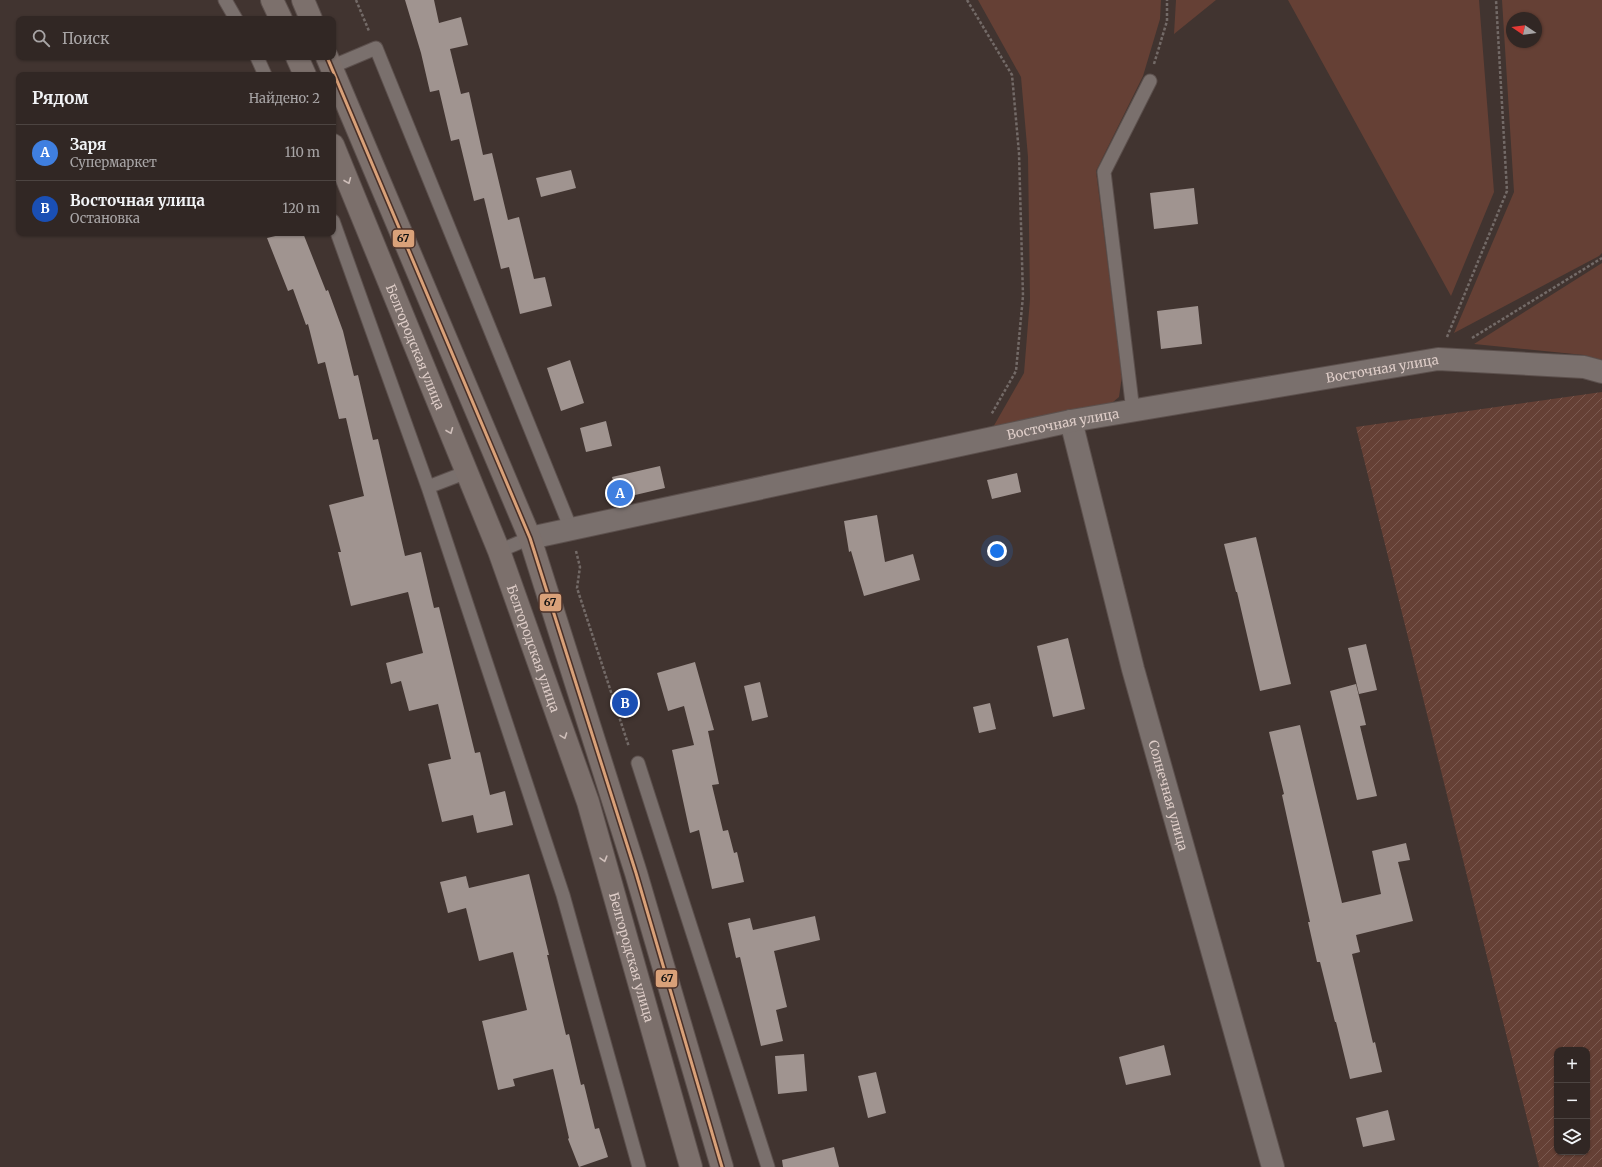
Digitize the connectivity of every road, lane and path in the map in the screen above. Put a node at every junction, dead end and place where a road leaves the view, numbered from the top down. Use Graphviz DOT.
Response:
graph roads {
  1 [pos="225,0"];
  2 [pos="272,0"];
  3 [pos="303,0"];
  4 [pos="356,0"];
  5 [pos="967,0"];
  6 [pos="1167,0"];
  7 [pos="1496,0"];
  8 [pos="234,16"];
  9 [pos="280,16"];
  10 [pos="310,16"];
  11 [pos="376,48"];
  12 [pos="258,60"];
  13 [pos="298,60"];
  14 [pos="336,60"];
  15 [pos="329,62"];
  16 [pos="264,72"];
  17 [pos="304,72"];
  18 [pos="333,72"];
  19 [pos="336,79"];
  20 [pos="1150,81"];
  21 [pos="336,151"];
  22 [pos="336,229"];
  23 [pos="1602,258"];
  24 [pos="1471,339"];
  25 [pos="1438,359"];
  26 [pos="1602,372"];
  27 [pos="1133,411"];
  28 [pos="1071,422"];
  29 [pos="976,442"];
  30 [pos="467,472"];
  31 [pos="428,487"];
  32 [pos="570,529"];
  33 [pos="530,538"];
  34 [pos="498,551"];
  35 [pos="638,763"];
  36 [pos="639,1167"];
  37 [pos="691,1167"];
  38 [pos="722,1167"];
  39 [pos="768,1167"];
  40 [pos="1273,1167"];
  1 -- 8 [label="lane"];
  2 -- 9 [label="main road"];
  3 -- 10 [label="main road"];
  4 -- 11 [label="path"];
  5 -- 29 [label="path"];
  6 -- 20 [label="path"];
  7 -- 25 [label="path"];
  11 -- 14 [label="lane"];
  11 -- 32 [label="lane"];
  12 -- 16 [label="lane"];
  13 -- 17 [label="main road"];
  15 -- 18 [label="main road"];
  19 -- 33 [label="main road"];
  20 -- 27 [label="lane"];
  21 -- 30 [label="main road, Белгородская улица, one-way"];
  22 -- 31 [label="lane"];
  23 -- 24 [label="path"];
  25 -- 26 [label="street, Восточная улица"];
  25 -- 27 [label="street, Восточная улица"];
  27 -- 28 [label="street, Восточная улица"];
  28 -- 29 [label="street, Восточная улица"];
  28 -- 40 [label="street, Солнечная улица"];
  29 -- 32 [label="street, Восточная улица"];
  30 -- 31 [label="lane"];
  30 -- 34 [label="main road, Белгородская улица"];
  31 -- 36 [label="lane"];
  32 -- 33 [label="street, Восточная улица"];
  32 -- 35 [label="path"];
  33 -- 34 [label="lane"];
  33 -- 38 [label="main road"];
  34 -- 37 [label="main road, Белгородская улица, one-way"];
  35 -- 39 [label="lane"];
}
